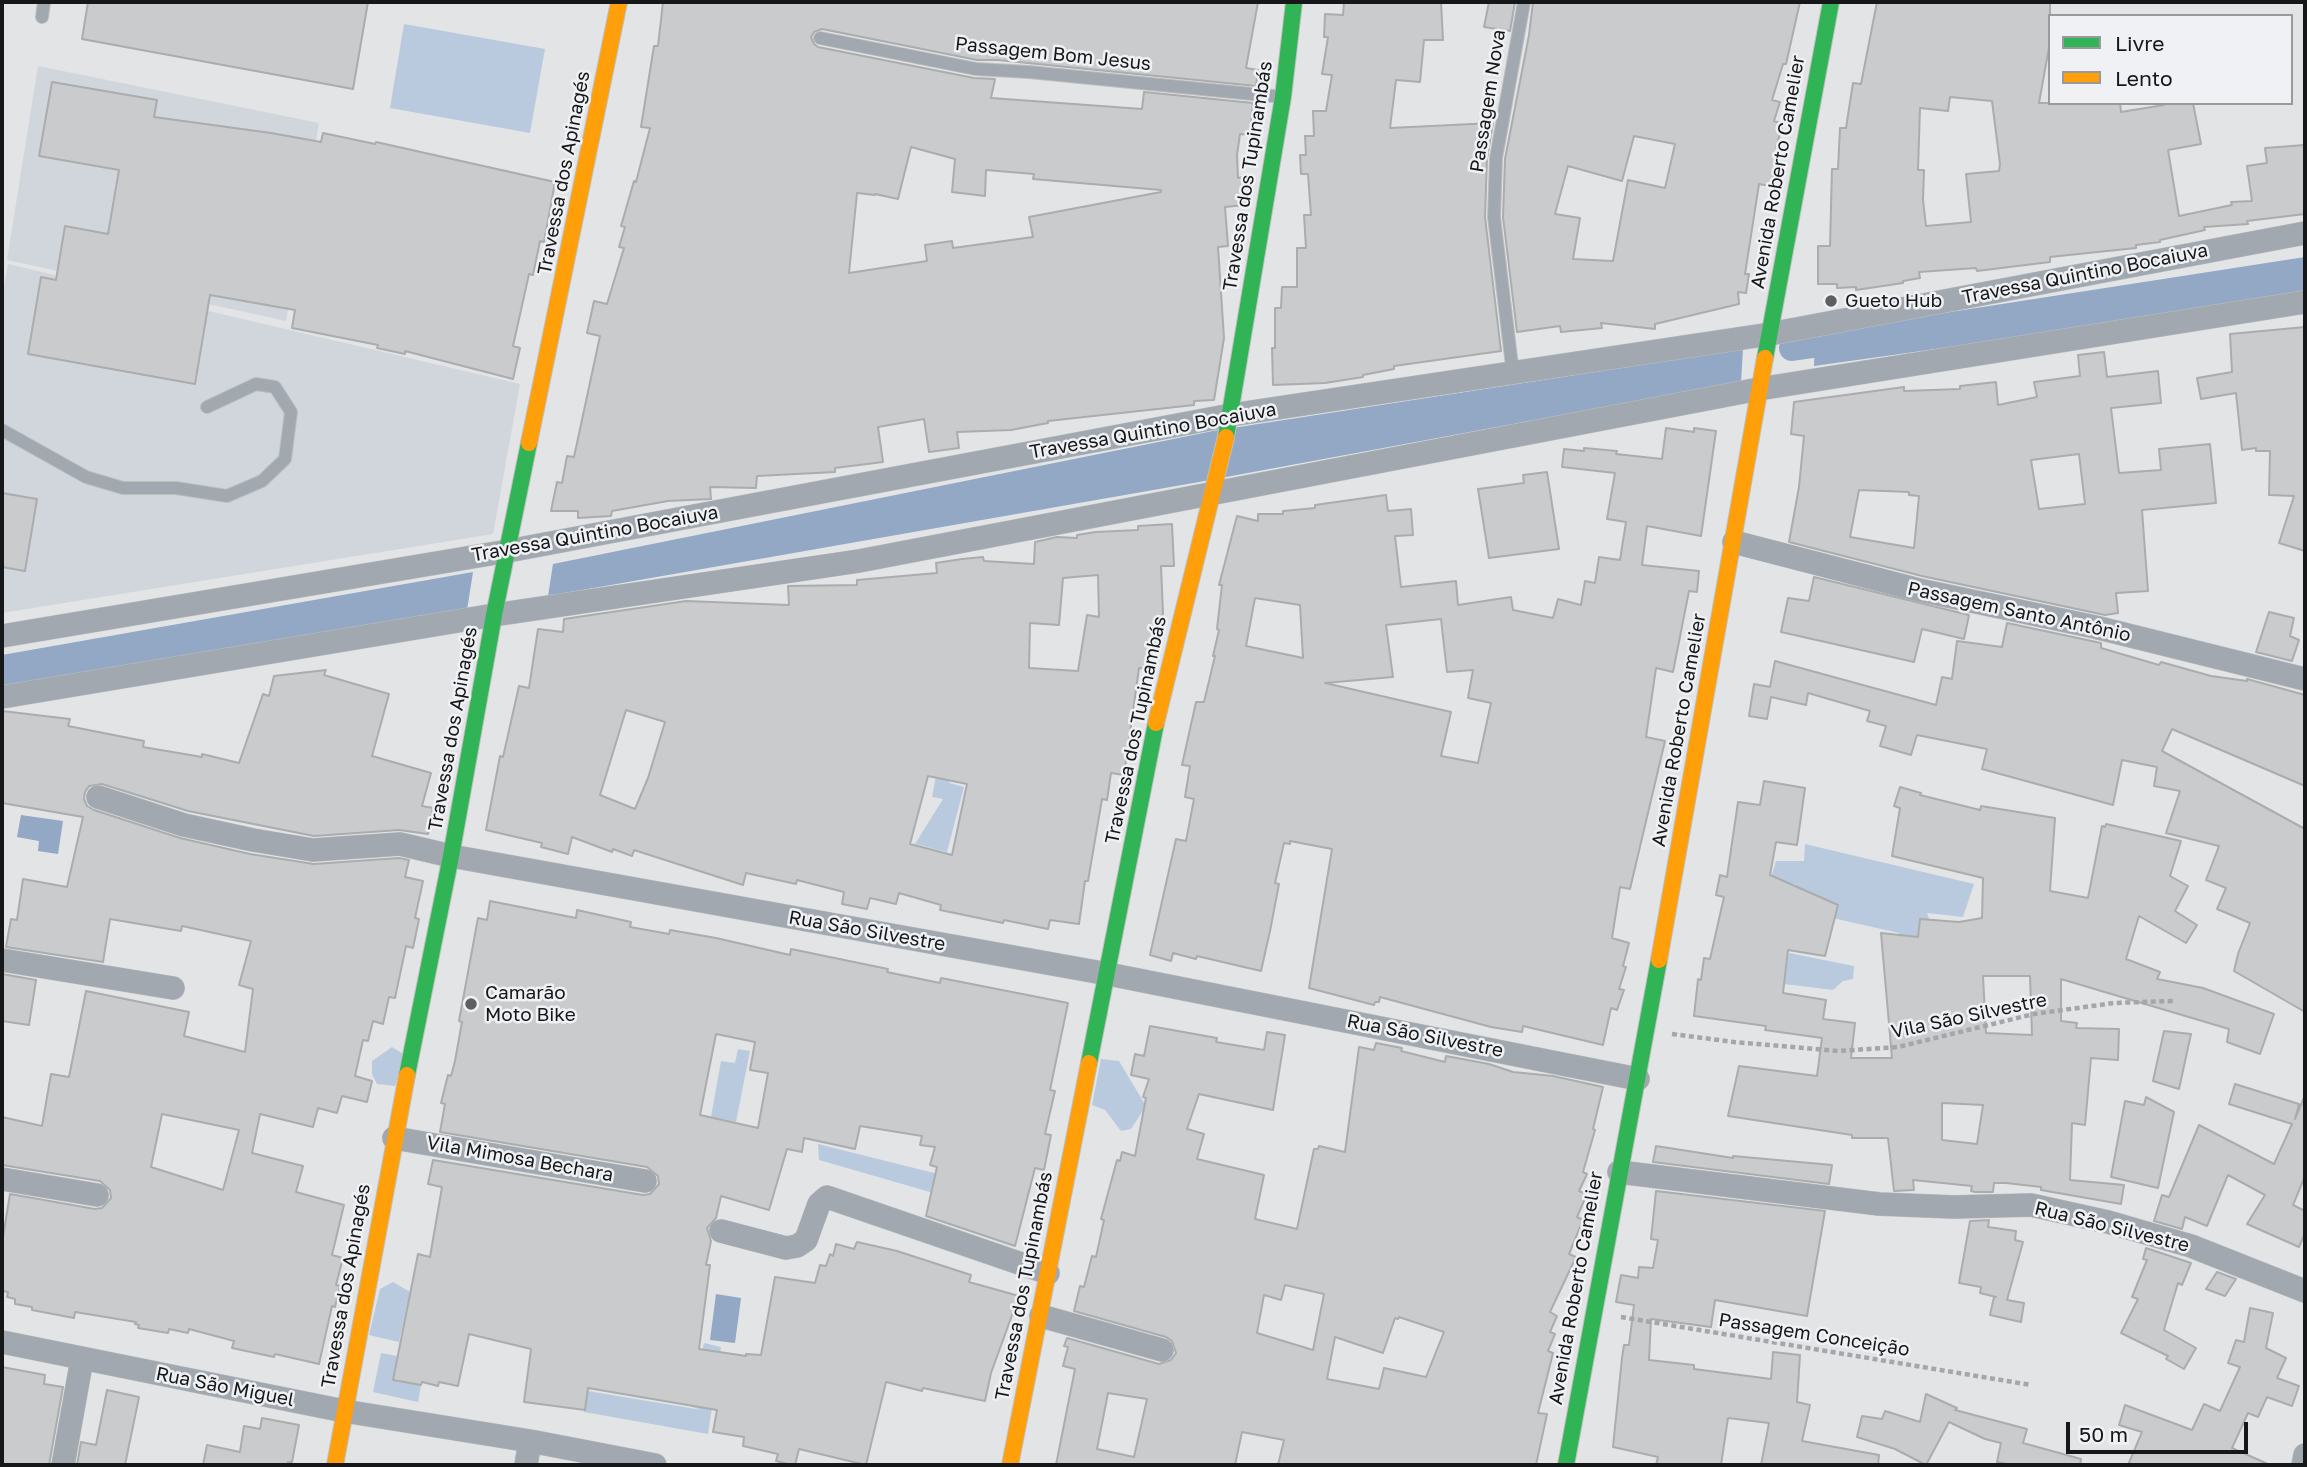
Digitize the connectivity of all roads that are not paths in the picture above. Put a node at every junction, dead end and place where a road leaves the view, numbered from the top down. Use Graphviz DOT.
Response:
graph roads {
  1 [pos="44,2"];
  2 [pos="619,2"];
  3 [pos="1294,2"];
  4 [pos="1524,2"];
  5 [pos="1831,2"];
  6 [pos="42,17"];
  7 [pos="820,38"];
  8 [pos="1283,97"];
  9 [pos="2305,233"];
  10 [pos="2305,302"];
  11 [pos="1770,334"];
  12 [pos="1513,374"];
  13 [pos="1759,389"];
  14 [pos="207,407"];
  15 [pos="1231,415"];
  16 [pos="2,430"];
  17 [pos="1213,494"];
  18 [pos="1734,542"];
  19 [pos="508,551"];
  20 [pos="494,615"];
  21 [pos="2,636"];
  22 [pos="2305,679"];
  23 [pos="2,697"];
  24 [pos="98,797"];
  25 [pos="451,856"];
  26 [pos="2,960"];
  27 [pos="1108,974"];
  28 [pos="173,988"];
  29 [pos="1638,1079"];
  30 [pos="394,1138"];
  31 [pos="1619,1172"];
  32 [pos="2,1180"];
  33 [pos="645,1181"];
  34 [pos="97,1195"];
  35 [pos="721,1231"];
  36 [pos="1048,1273"];
  37 [pos="2305,1291"];
  38 [pos="1041,1316"];
  39 [pos="2,1342"];
  40 [pos="1162,1350"];
  41 [pos="82,1359"];
  42 [pos="344,1411"];
  43 [pos="530,1441"];
  44 [pos="2305,1455"];
  45 [pos="63,1465"];
  46 [pos="335,1465"];
  47 [pos="526,1465"];
  48 [pos="655,1465"];
  49 [pos="1010,1465"];
  50 [pos="1566,1465"];
  51 [pos="2303,1465"];
  1 -- 6 [label="lane"];
  2 -- 19 [label="street, Travessa dos Apinagés"];
  3 -- 8 [label="street, Travessa dos Tupinambás"];
  4 -- 12 [label="lane, Passagem Nova"];
  5 -- 11 [label="street, Avenida Roberto Camelier"];
  7 -- 8 [label="lane, Passagem Bom Jesus"];
  8 -- 15 [label="street, Travessa dos Tupinambás"];
  9 -- 11 [label="street, Travessa Quintino Bocaiuva"];
  10 -- 13 [label="street"];
  11 -- 12 [label="street, Travessa Quintino Bocaiuva"];
  11 -- 13 [label="street, Avenida Roberto Camelier"];
  12 -- 15 [label="street, Travessa Quintino Bocaiuva"];
  13 -- 17 [label="street"];
  13 -- 18 [label="street, Avenida Roberto Camelier"];
  14 -- 16 [label="lane"];
  15 -- 17 [label="street, Travessa dos Tupinambás"];
  15 -- 19 [label="street, Travessa Quintino Bocaiuva"];
  17 -- 20 [label="street"];
  17 -- 27 [label="street, Travessa dos Tupinambás"];
  18 -- 22 [label="street, Passagem Santo Antônio"];
  18 -- 29 [label="street, Avenida Roberto Camelier"];
  19 -- 20 [label="street, Travessa dos Apinagés"];
  19 -- 21 [label="street, Travessa Quintino Bocaiuva"];
  20 -- 23 [label="street"];
  20 -- 25 [label="street, Travessa dos Apinagés"];
  24 -- 25 [label="street, Rua São Silvestre"];
  25 -- 27 [label="street, Rua São Silvestre"];
  25 -- 30 [label="street, Travessa dos Apinagés"];
  26 -- 28 [label="street"];
  27 -- 29 [label="street, Rua São Silvestre"];
  27 -- 36 [label="street, Travessa dos Tupinambás"];
  29 -- 31 [label="street, Avenida Roberto Camelier"];
  30 -- 33 [label="street, Vila Mimosa Bechara"];
  30 -- 42 [label="street, Travessa dos Apinagés"];
  31 -- 37 [label="street, Rua São Silvestre"];
  31 -- 50 [label="street, Avenida Roberto Camelier"];
  32 -- 34 [label="street"];
  35 -- 36 [label="street"];
  36 -- 38 [label="street, Travessa dos Tupinambás"];
  38 -- 40 [label="street"];
  38 -- 49 [label="street, Travessa dos Tupinambás"];
  39 -- 41 [label="street, Rua São Miguel"];
  41 -- 42 [label="street, Rua São Miguel"];
  41 -- 45 [label="street"];
  42 -- 43 [label="street, Rua São Miguel"];
  42 -- 46 [label="street, Travessa dos Apinagés"];
  43 -- 47 [label="street"];
  43 -- 48 [label="street, Rua São Miguel"];
  44 -- 51 [label="street"];
}
